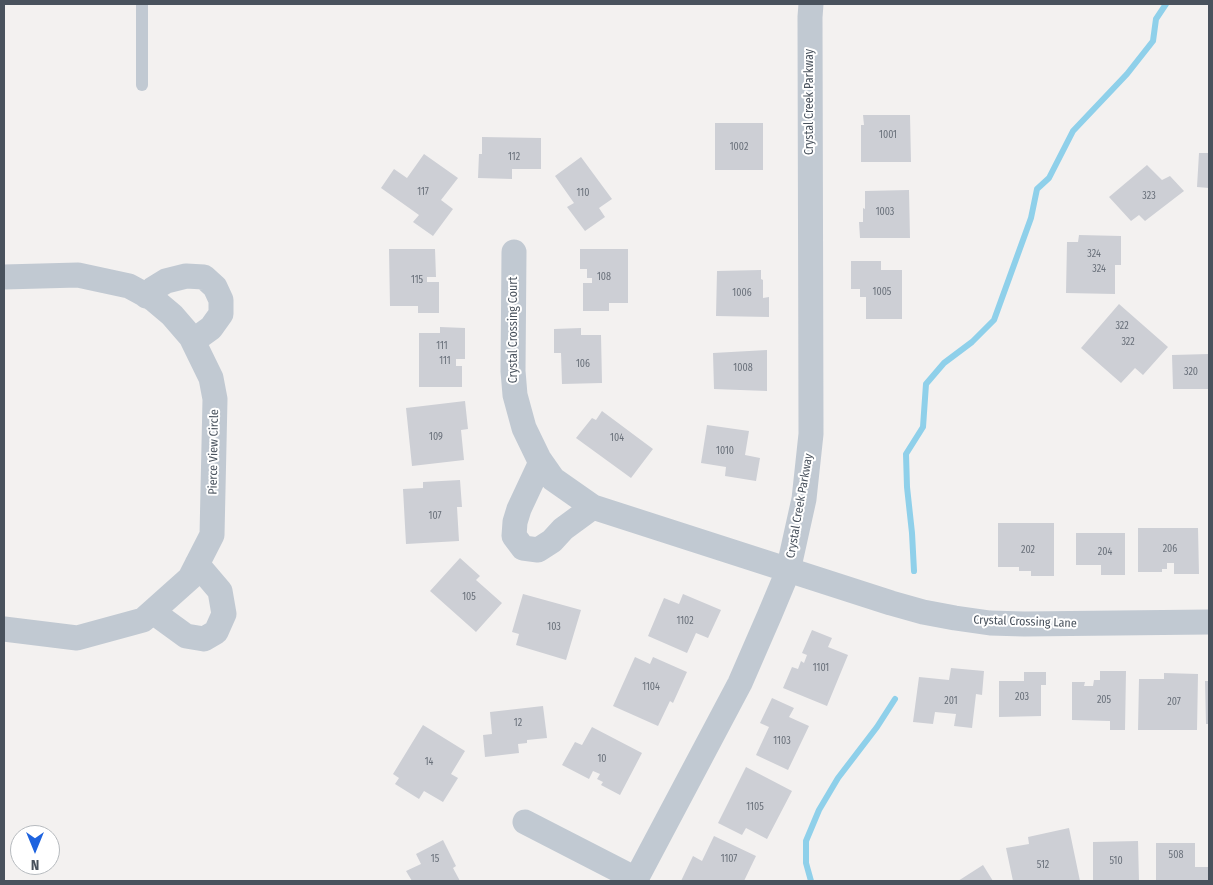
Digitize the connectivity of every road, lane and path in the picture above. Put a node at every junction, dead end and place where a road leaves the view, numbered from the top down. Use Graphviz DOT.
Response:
graph roads {
  1 [pos="142,4"];
  2 [pos="811,4"];
  3 [pos="142,85"];
  4 [pos="514,252"];
  5 [pos="4,277"];
  6 [pos="146,296"];
  7 [pos="193,341"];
  8 [pos="541,462"];
  9 [pos="593,507"];
  10 [pos="197,564"];
  11 [pos="788,571"];
  12 [pos="153,612"];
  13 [pos="1209,622"];
  14 [pos="4,629"];
  15 [pos="525,822"];
  16 [pos="635,880"];
  1 -- 3 [label="lane"];
  2 -- 11 [label="street, Crystal Creek Parkway"];
  4 -- 8 [label="street, Crystal Crossing Court"];
  5 -- 6 [label="street, Pierce View Circle"];
  6 -- 7 [label="street, Pierce View Circle"];
  6 -- 7 [label="street"];
  7 -- 10 [label="street, Pierce View Circle"];
  8 -- 9 [label="street, Crystal Crossing Court"];
  8 -- 9 [label="street"];
  9 -- 11 [label="street, Crystal Crossing Court"];
  10 -- 12 [label="street, Pierce View Circle"];
  10 -- 12 [label="street"];
  11 -- 13 [label="street, Crystal Crossing Lane"];
  11 -- 16 [label="street, Crystal Creek Parkway"];
  12 -- 14 [label="street, Pierce View Circle"];
  15 -- 16 [label="street"];
}
